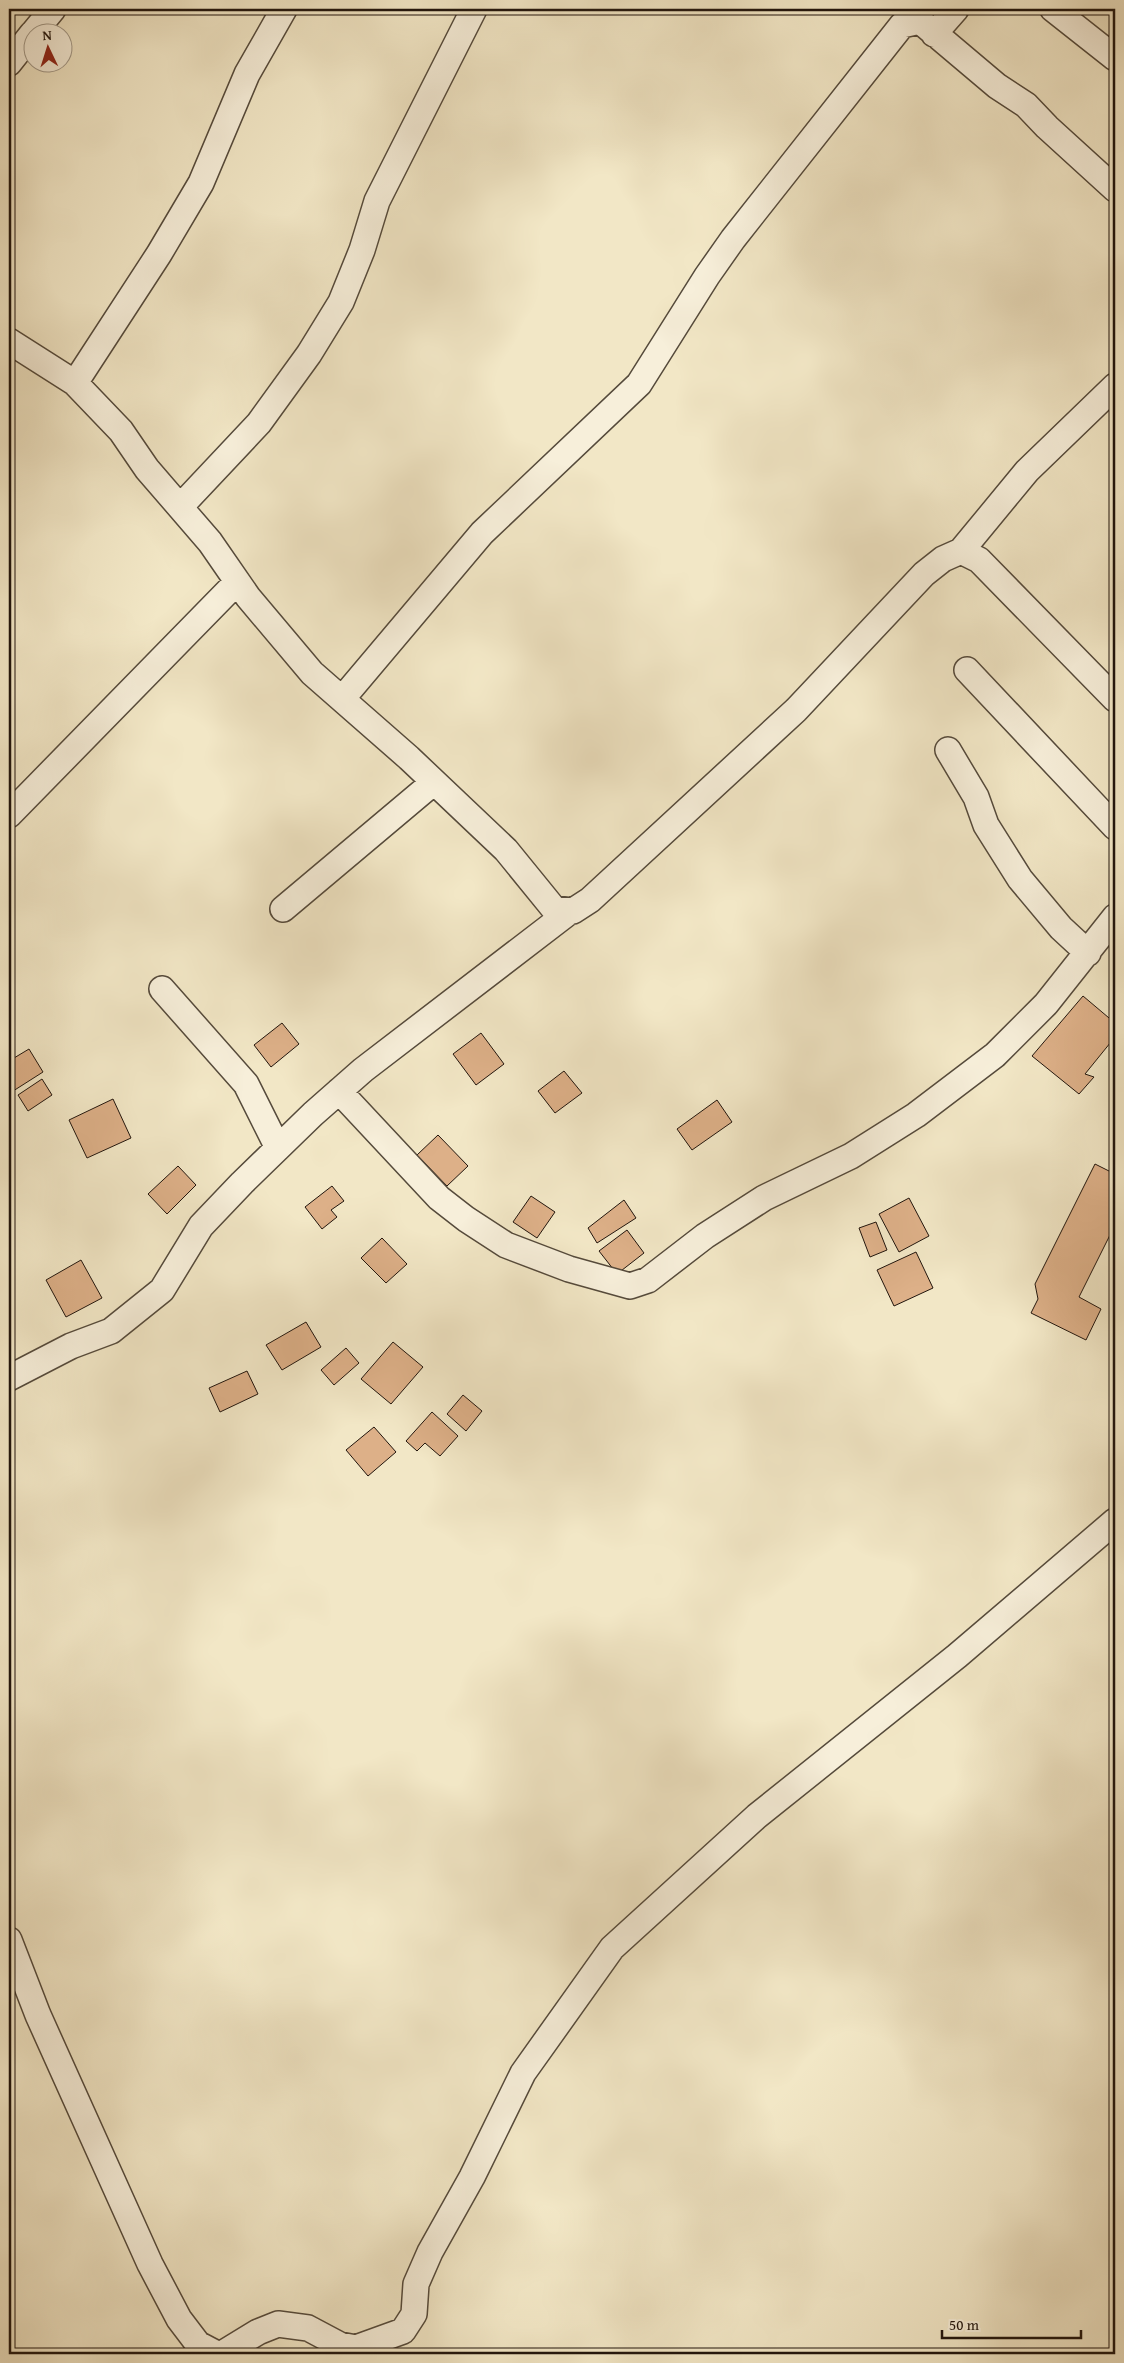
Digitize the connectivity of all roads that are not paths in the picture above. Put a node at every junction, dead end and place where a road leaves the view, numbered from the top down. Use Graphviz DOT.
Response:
graph roads {
  1 [pos="53,9"];
  2 [pos="284,9"];
  3 [pos="474,9"];
  4 [pos="956,9"];
  5 [pos="1053,9"];
  6 [pos="42,22"];
  7 [pos="934,34"];
  8 [pos="22,47"];
  9 [pos="1115,58"];
  10 [pos="9,63"];
  11 [pos="1115,189"];
  12 [pos="9,341"];
  13 [pos="74,383"];
  14 [pos="1115,386"];
  15 [pos="180,507"];
  16 [pos="960,551"];
  17 [pos="237,582"];
  18 [pos="967,670"];
  19 [pos="1115,699"];
  20 [pos="342,700"];
  21 [pos="948,750"];
  22 [pos="434,782"];
  23 [pos="9,815"];
  24 [pos="1115,827"];
  25 [pos="283,909"];
  26 [pos="569,912"];
  27 [pos="1115,917"];
  28 [pos="1088,953"];
  29 [pos="162,989"];
  30 [pos="339,1091"];
  31 [pos="278,1148"];
  32 [pos="9,1378"];
  33 [pos="1115,1521"];
  34 [pos="9,1940"];
  35 [pos="217,2354"];
  36 [pos="222,2354"];
  1 -- 6 [label="street"];
  2 -- 13 [label="street"];
  3 -- 15 [label="street"];
  4 -- 7 [label="street"];
  5 -- 9 [label="street"];
  7 -- 11 [label="street"];
  7 -- 20 [label="street"];
  8 -- 10 [label="street"];
  12 -- 13 [label="street"];
  13 -- 15 [label="street"];
  14 -- 16 [label="street"];
  15 -- 17 [label="street"];
  16 -- 19 [label="street"];
  16 -- 26 [label="street"];
  17 -- 20 [label="street"];
  17 -- 23 [label="street"];
  18 -- 24 [label="street"];
  20 -- 22 [label="street"];
  21 -- 28 [label="street"];
  22 -- 25 [label="street"];
  22 -- 26 [label="street"];
  26 -- 30 [label="street"];
  27 -- 28 [label="street"];
  28 -- 30 [label="street"];
  29 -- 31 [label="street"];
  30 -- 31 [label="street"];
  31 -- 32 [label="street"];
  33 -- 36 [label="street"];
  34 -- 35 [label="street"];
}
